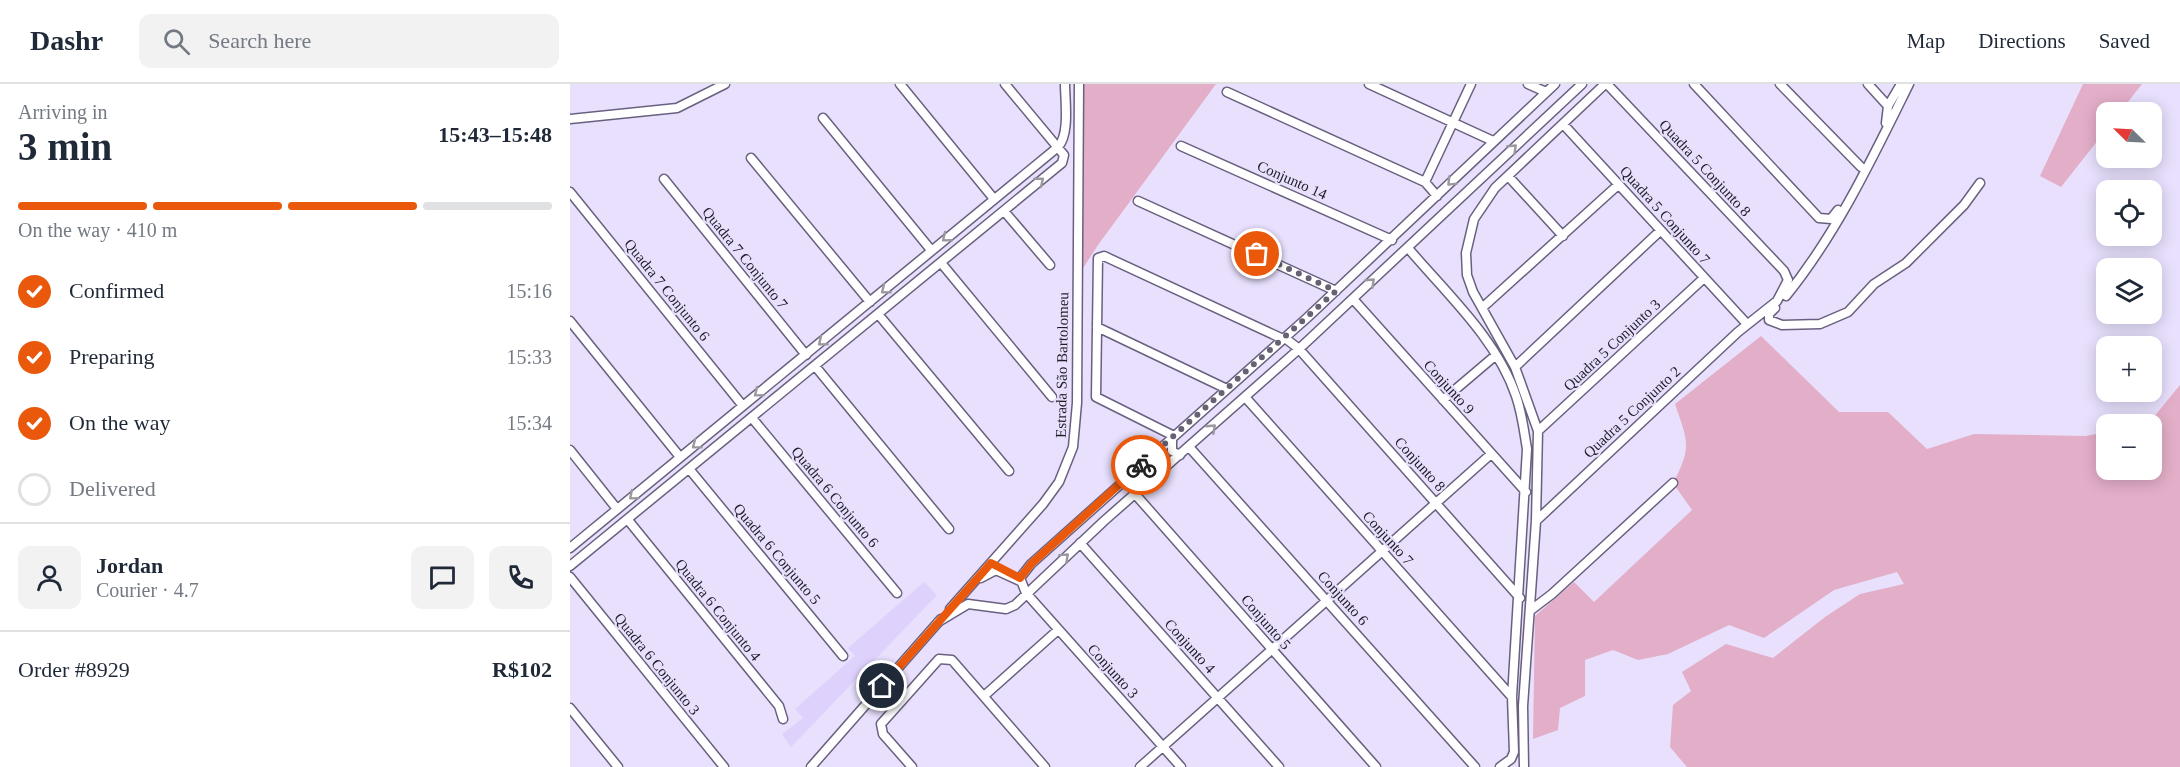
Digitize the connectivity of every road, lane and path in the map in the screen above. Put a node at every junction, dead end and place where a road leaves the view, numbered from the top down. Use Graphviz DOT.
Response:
graph roads {
  1 [pos="725,84"];
  2 [pos="900,84"];
  3 [pos="1005,84"];
  4 [pos="1065,84"];
  5 [pos="1079,84"];
  6 [pos="1369,84"];
  7 [pos="1471,84"];
  8 [pos="1528,84"];
  9 [pos="1555,84"];
  10 [pos="1582,84"];
  11 [pos="1606,84"];
  12 [pos="1694,84"];
  13 [pos="1780,84"];
  14 [pos="1868,84"];
  15 [pos="1900,84"];
  16 [pos="1909,84"];
  17 [pos="1227,92"];
  18 [pos="1543,95"];
  19 [pos="1888,106"];
  20 [pos="1547,115"];
  21 [pos="823,118"];
  22 [pos="1519,118"];
  23 [pos="570,119"];
  24 [pos="1452,122"];
  25 [pos="1563,124"];
  26 [pos="1529,133"];
  27 [pos="1493,141"];
  28 [pos="1181,146"];
  29 [pos="1058,147"];
  30 [pos="751,158"];
  31 [pos="1861,167"];
  32 [pos="1508,176"];
  33 [pos="664,179"];
  34 [pos="1425,182"];
  35 [pos="1980,183"];
  36 [pos="1618,185"];
  37 [pos="570,192"];
  38 [pos="1437,196"];
  39 [pos="994,200"];
  40 [pos="1138,201"];
  41 [pos="1004,211"];
  42 [pos="964,224"];
  43 [pos="1404,227"];
  44 [pos="1660,231"];
  45 [pos="1563,236"];
  46 [pos="974,237"];
  47 [pos="1392,240"];
  48 [pos="1411,245"];
  49 [pos="931,250"];
  50 [pos="942,264"];
  51 [pos="1050,265"];
  52 [pos="1784,271"];
  53 [pos="903,275"];
  54 [pos="1704,278"];
  55 [pos="912,286"];
  56 [pos="1336,291"];
  57 [pos="1353,299"];
  58 [pos="870,302"];
  59 [pos="1482,308"];
  60 [pos="878,314"];
  61 [pos="1308,317"];
  62 [pos="570,321"];
  63 [pos="1747,324"];
  64 [pos="840,327"];
  65 [pos="1097,327"];
  66 [pos="1319,331"];
  67 [pos="1284,338"];
  68 [pos="849,339"];
  69 [pos="1299,349"];
  70 [pos="806,355"];
  71 [pos="1496,355"];
  72 [pos="815,366"];
  73 [pos="1515,367"];
  74 [pos="774,380"];
  75 [pos="1227,389"];
  76 [pos="783,392"];
  77 [pos="1052,397"];
  78 [pos="1245,397"];
  79 [pos="1443,400"];
  80 [pos="743,406"];
  81 [pos="752,418"];
  82 [pos="715,430"];
  83 [pos="1538,431"];
  84 [pos="1173,437"];
  85 [pos="724,441"];
  86 [pos="1190,448"];
  87 [pos="570,450"];
  88 [pos="1491,454"];
  89 [pos="1180,455"];
  90 [pos="680,457"];
  91 [pos="1145,462"];
  92 [pos="690,470"];
  93 [pos="1009,471"];
  94 [pos="1154,478"];
  95 [pos="651,480"];
  96 [pos="1673,483"];
  97 [pos="1526,492"];
  98 [pos="660,493"];
  99 [pos="1135,494"];
  100 [pos="1437,504"];
  101 [pos="617,509"];
  102 [pos="628,520"];
  103 [pos="1536,521"];
  104 [pos="949,529"];
  105 [pos="587,534"];
  106 [pos="1080,543"];
  107 [pos="596,545"];
  108 [pos="570,548"];
  109 [pos="1382,553"];
  110 [pos="991,563"];
  111 [pos="570,566"];
  112 [pos="570,578"];
  113 [pos="1020,579"];
  114 [pos="973,583"];
  115 [pos="897,593"];
  116 [pos="1026,593"];
  117 [pos="962,596"];
  118 [pos="1520,598"];
  119 [pos="1328,601"];
  120 [pos="1531,610"];
  121 [pos="938,622"];
  122 [pos="1058,630"];
  123 [pos="1272,650"];
  124 [pos="843,656"];
  125 [pos="984,696"];
  126 [pos="1512,697"];
  127 [pos="1218,698"];
  128 [pos="570,708"];
  129 [pos="783,718"];
  130 [pos="1163,747"];
  131 [pos="618,767"];
  132 [pos="724,767"];
  133 [pos="811,767"];
  134 [pos="912,767"];
  135 [pos="1046,767"];
  136 [pos="1140,767"];
  137 [pos="1181,767"];
  138 [pos="1279,767"];
  139 [pos="1376,767"];
  140 [pos="1475,767"];
  141 [pos="1500,767"];
  142 [pos="1524,767"];
  1 -- 23 [label="street"];
  2 -- 39 [label="street"];
  3 -- 29 [label="street"];
  4 -- 29 [label="street"];
  5 -- 110 [label="street, Estrada São Bartolomeu"];
  6 -- 24 [label="street"];
  7 -- 24 [label="street"];
  8 -- 18 [label="street"];
  9 -- 18 [label="street"];
  10 -- 20 [label="street"];
  11 -- 25 [label="street"];
  11 -- 52 [label="street, Quadra 5 Conjunto 8"];
  12 -- 31 [label="street"];
  13 -- 31 [label="street"];
  14 -- 19 [label="street"];
  15 -- 19 [label="street"];
  16 -- 35 [label="street"];
  17 -- 34 [label="street"];
  18 -- 20 [label="street"];
  18 -- 22 [label="street"];
  19 -- 31 [label="street"];
  20 -- 26 [label="street"];
  21 -- 49 [label="street"];
  22 -- 26 [label="street"];
  22 -- 27 [label="street"];
  24 -- 27 [label="street"];
  24 -- 34 [label="street"];
  25 -- 32 [label="street"];
  25 -- 36 [label="street, Quadra 5 Conjunto 7"];
  48 -- 26 [label="street, one-way"];
  27 -- 38 [label="street, one-way"];
  28 -- 47 [label="street, Conjunto 14"];
  29 -- 39 [label="street"];
  41 -- 29 [label="street, one-way"];
  30 -- 58 [label="street"];
  32 -- 45 [label="street"];
  32 -- 59 [label="street"];
  33 -- 70 [label="street, Quadra 7 Conjunto 7"];
  34 -- 38 [label="street"];
  36 -- 44 [label="street, Quadra 5 Conjunto 7"];
  36 -- 45 [label="street"];
  37 -- 80 [label="street, Quadra 7 Conjunto 6"];
  38 -- 43 [label="street"];
  39 -- 42 [label="street"];
  40 -- 56 [label="street"];
  41 -- 46 [label="street"];
  41 -- 51 [label="street"];
  42 -- 46 [label="street"];
  42 -- 49 [label="street, one-way"];
  43 -- 47 [label="street"];
  43 -- 48 [label="street"];
  44 -- 54 [label="street, Quadra 5 Conjunto 7"];
  44 -- 73 [label="street"];
  45 -- 59 [label="street"];
  46 -- 50 [label="street"];
  47 -- 56 [label="street"];
  57 -- 48 [label="street, one-way"];
  48 -- 71 [label="street"];
  49 -- 53 [label="street"];
  50 -- 55 [label="street"];
  50 -- 77 [label="street"];
  52 -- 63 [label="street, Quadra 5 Conjunto 2"];
  53 -- 55 [label="street"];
  53 -- 58 [label="street, one-way"];
  54 -- 63 [label="street, Quadra 5 Conjunto 7"];
  54 -- 83 [label="street, Quadra 5 Conjunto 3"];
  55 -- 60 [label="street"];
  56 -- 61 [label="street"];
  57 -- 66 [label="street"];
  57 -- 79 [label="street, Conjunto 9"];
  58 -- 64 [label="street"];
  59 -- 73 [label="street"];
  60 -- 68 [label="street"];
  60 -- 93 [label="street"];
  61 -- 66 [label="street"];
  61 -- 67 [label="street"];
  62 -- 90 [label="street"];
  63 -- 103 [label="street, Quadra 5 Conjunto 2"];
  64 -- 68 [label="street"];
  64 -- 70 [label="street, one-way"];
  65 -- 67 [label="street, Conjunto 8"];
  65 -- 75 [label="street"];
  65 -- 84 [label="street"];
  66 -- 69 [label="street"];
  67 -- 69 [label="street, Conjunto 8"];
  67 -- 75 [label="street"];
  68 -- 72 [label="street"];
  69 -- 78 [label="street"];
  69 -- 100 [label="street, Conjunto 8"];
  70 -- 74 [label="street"];
  71 -- 79 [label="street"];
  71 -- 97 [label="street"];
  72 -- 76 [label="street"];
  72 -- 104 [label="street"];
  73 -- 83 [label="street"];
  74 -- 76 [label="street"];
  74 -- 80 [label="street, one-way"];
  75 -- 84 [label="street"];
  76 -- 81 [label="street"];
  86 -- 78 [label="street, one-way"];
  78 -- 109 [label="street, Conjunto 7"];
  79 -- 88 [label="street, Conjunto 9"];
  80 -- 82 [label="street"];
  81 -- 85 [label="street"];
  81 -- 115 [label="street, Quadra 6 Conjunto 6"];
  82 -- 85 [label="street"];
  82 -- 90 [label="street, one-way"];
  83 -- 103 [label="street"];
  84 -- 89 [label="street"];
  84 -- 91 [label="street"];
  85 -- 92 [label="street"];
  86 -- 89 [label="street"];
  86 -- 119 [label="street, Conjunto 6"];
  87 -- 101 [label="street"];
  88 -- 97 [label="street, Conjunto 9"];
  88 -- 100 [label="street"];
  89 -- 94 [label="street"];
  90 -- 95 [label="street"];
  91 -- 94 [label="street"];
  91 -- 113 [label="street"];
  92 -- 98 [label="street"];
  92 -- 124 [label="street, Quadra 6 Conjunto 5"];
  94 -- 99 [label="street"];
  95 -- 98 [label="street"];
  95 -- 101 [label="street, one-way"];
  96 -- 120 [label="street"];
  97 -- 118 [label="street"];
  98 -- 102 [label="street"];
  99 -- 106 [label="street"];
  99 -- 123 [label="street, Conjunto 5"];
  100 -- 109 [label="street"];
  100 -- 118 [label="street, Conjunto 8"];
  101 -- 105 [label="street"];
  102 -- 107 [label="street"];
  102 -- 129 [label="street, Quadra 6 Conjunto 4"];
  103 -- 120 [label="street"];
  105 -- 107 [label="street"];
  105 -- 108 [label="street"];
  116 -- 106 [label="street, one-way"];
  106 -- 127 [label="street, Conjunto 4"];
  107 -- 111 [label="street"];
  109 -- 119 [label="street"];
  109 -- 126 [label="street, Conjunto 7"];
  110 -- 113 [label="street"];
  110 -- 114 [label="street, Estrada São Bartolomeu"];
  112 -- 132 [label="street, Quadra 6 Conjunto 3"];
  113 -- 114 [label="street"];
  113 -- 116 [label="street, Conjunto 3"];
  114 -- 117 [label="street, Estrada São Bartolomeu"];
  116 -- 117 [label="street"];
  116 -- 121 [label="street"];
  116 -- 122 [label="street, Conjunto 3"];
  117 -- 121 [label="street, Estrada São Bartolomeu"];
  118 -- 126 [label="street"];
  119 -- 123 [label="street"];
  119 -- 140 [label="street, Conjunto 6"];
  120 -- 142 [label="street"];
  121 -- 133 [label="street, Estrada São Bartolomeu"];
  122 -- 125 [label="street"];
  122 -- 130 [label="street, Conjunto 3"];
  123 -- 127 [label="street"];
  123 -- 139 [label="street, Conjunto 5"];
  125 -- 134 [label="street"];
  125 -- 135 [label="street"];
  126 -- 141 [label="street"];
  127 -- 130 [label="street"];
  127 -- 138 [label="street, Conjunto 4"];
  128 -- 131 [label="street"];
  130 -- 136 [label="street"];
  130 -- 137 [label="street, Conjunto 3"];
}
